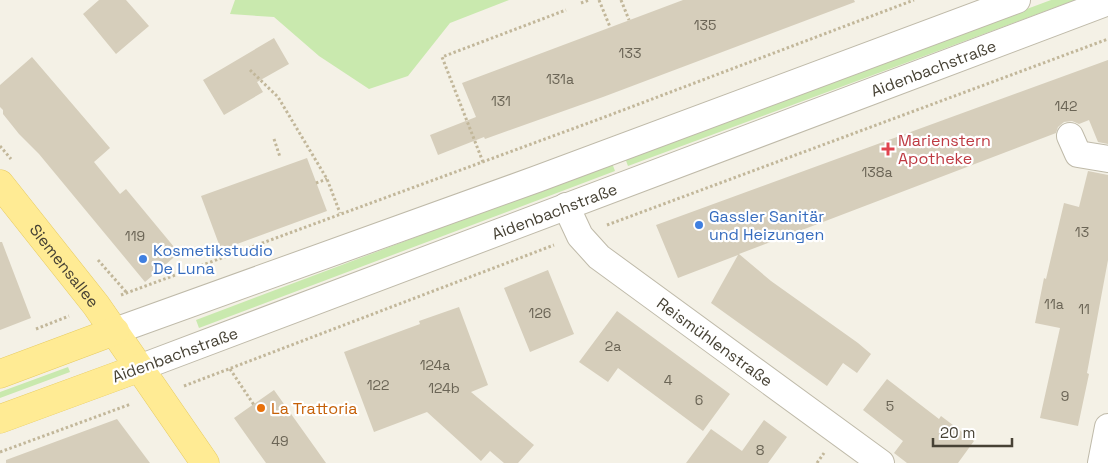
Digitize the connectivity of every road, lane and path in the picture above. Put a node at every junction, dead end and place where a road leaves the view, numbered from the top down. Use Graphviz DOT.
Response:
graph roads {
  1 [pos="589,0"];
  2 [pos="599,0"];
  3 [pos="621,0"];
  4 [pos="914,0"];
  5 [pos="1017,0"];
  6 [pos="1108,2"];
  7 [pos="582,3"];
  8 [pos="566,10"];
  9 [pos="629,20"];
  10 [pos="610,27"];
  11 [pos="250,70"];
  12 [pos="1070,136"];
  13 [pos="274,139"];
  14 [pos="280,157"];
  15 [pos="1108,159"];
  16 [pos="483,162"];
  17 [pos="327,179"];
  18 [pos="0,184"];
  19 [pos="316,184"];
  20 [pos="566,206"];
  21 [pos="340,213"];
  22 [pos="96,305"];
  23 [pos="35,330"];
  24 [pos="127,349"];
  25 [pos="230,369"];
  26 [pos="0,374"];
  27 [pos="254,405"];
  28 [pos="0,419"];
  29 [pos="1108,427"];
  30 [pos="205,463"];
  31 [pos="881,463"];
  32 [pos="1100,463"];
  1 -- 7 [label="path"];
  2 -- 10 [label="path"];
  3 -- 9 [label="path"];
  4 -- 16 [label="path"];
  5 -- 24 [label="street, Aidenbachstraße"];
  6 -- 20 [label="street, Aidenbachstraße"];
  8 -- 16 [label="path"];
  11 -- 17 [label="path"];
  12 -- 15 [label="street"];
  13 -- 14 [label="path"];
  16 -- 21 [label="path"];
  17 -- 19 [label="path"];
  17 -- 21 [label="path"];
  18 -- 22 [label="main road, Siemensallee"];
  20 -- 24 [label="street, Aidenbachstraße"];
  20 -- 31 [label="street, Reismühlenstraße"];
  21 -- 22 [label="path"];
  22 -- 23 [label="path"];
  22 -- 24 [label="main road, Siemensallee"];
  24 -- 26 [label="main road, Aidenbachstraße"];
  24 -- 28 [label="main road, Aidenbachstraße"];
  24 -- 30 [label="main road, Siemensallee"];
  25 -- 27 [label="path"];
  29 -- 32 [label="street"];
}
